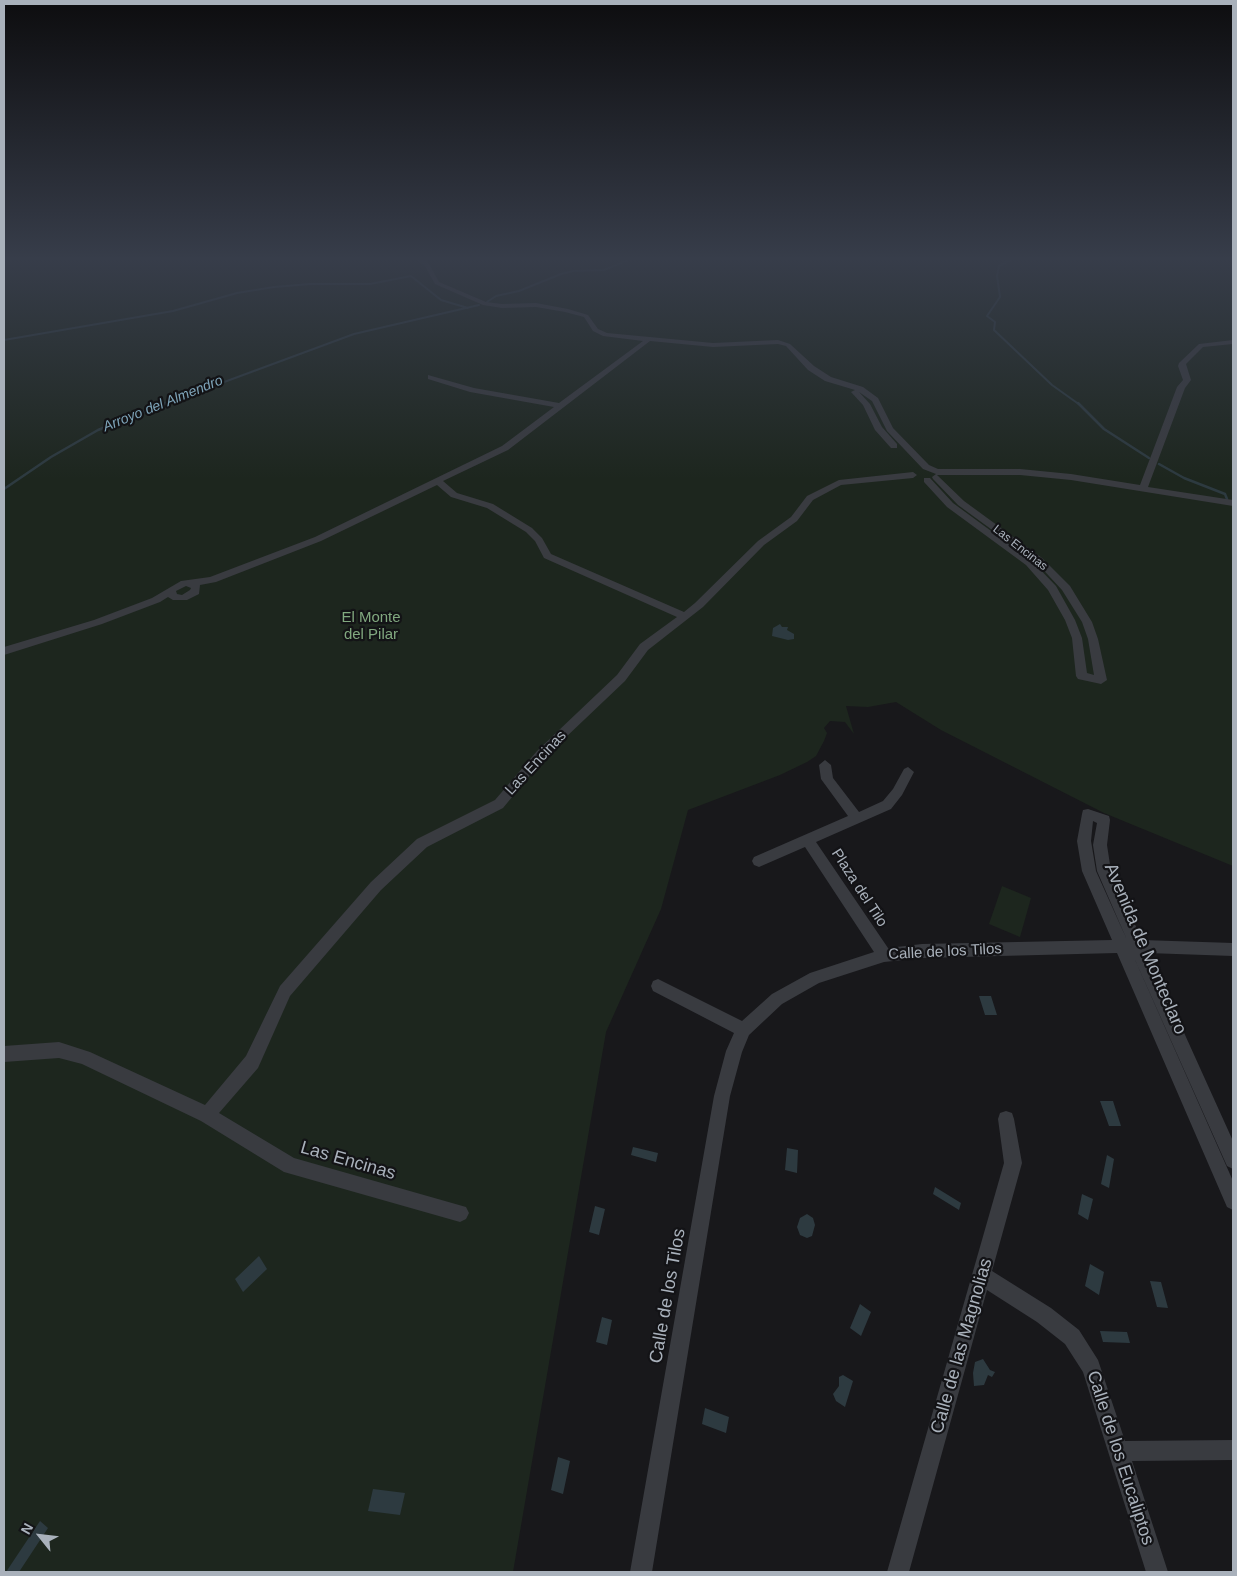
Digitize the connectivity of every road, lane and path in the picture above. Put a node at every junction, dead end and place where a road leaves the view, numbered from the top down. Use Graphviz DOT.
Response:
graph roads {
  1 [pos="599,332"];
  2 [pos="649,339"];
  3 [pos="1233,342"];
  4 [pos="431,377"];
  5 [pos="837,383"];
  6 [pos="562,406"];
  7 [pos="926,467"];
  8 [pos="914,471"];
  9 [pos="933,476"];
  10 [pos="439,482"];
  11 [pos="1143,489"];
  12 [pos="1233,503"];
  13 [pos="684,616"];
  14 [pos="4,651"];
  15 [pos="825,766"];
  16 [pos="908,772"];
  17 [pos="857,818"];
  18 [pos="807,839"];
  19 [pos="759,862"];
  20 [pos="1129,946"];
  21 [pos="1233,950"];
  22 [pos="884,955"];
  23 [pos="658,986"];
  24 [pos="744,1030"];
  25 [pos="4,1054"];
  26 [pos="208,1115"];
  27 [pos="1006,1119"];
  28 [pos="1233,1160"];
  29 [pos="1233,1201"];
  30 [pos="460,1212"];
  31 [pos="982,1276"];
  32 [pos="1119,1450"];
  33 [pos="1233,1450"];
  34 [pos="641,1572"];
  35 [pos="898,1572"];
  36 [pos="1157,1572"];
  1 -- 2 [label="street"];
  2 -- 5 [label="street"];
  2 -- 6 [label="street"];
  3 -- 11 [label="street"];
  4 -- 6 [label="street"];
  5 -- 7 [label="street, Las Encinas"];
  5 -- 8 [label="street, Las Encinas"];
  6 -- 10 [label="street"];
  7 -- 8 [label="street, Las Encinas"];
  7 -- 9 [label="street, Las Encinas"];
  8 -- 9 [label="street, Las Encinas"];
  8 -- 13 [label="street, Las Encinas"];
  9 -- 9 [label="street, Las Encinas"];
  9 -- 11 [label="street, Las Encinas"];
  10 -- 13 [label="street"];
  10 -- 14 [label="street"];
  11 -- 12 [label="street, Las Encinas"];
  13 -- 26 [label="street, Las Encinas"];
  15 -- 17 [label="street"];
  16 -- 17 [label="street, Plaza del Tilo"];
  17 -- 18 [label="street, Plaza del Tilo"];
  18 -- 19 [label="street, Plaza del Tilo"];
  18 -- 22 [label="street, Plaza del Tilo"];
  20 -- 20 [label="street, Avenida de Monteclaro"];
  20 -- 21 [label="street, Calle de los Tilos"];
  20 -- 22 [label="street, Calle de los Tilos"];
  20 -- 28 [label="street, Avenida de Monteclaro"];
  20 -- 29 [label="street, Avenida de Monteclaro"];
  22 -- 24 [label="street, Calle de los Tilos"];
  23 -- 24 [label="street"];
  24 -- 34 [label="street, Calle de los Tilos"];
  25 -- 26 [label="street, Las Encinas"];
  26 -- 30 [label="street, Las Encinas"];
  27 -- 31 [label="street, Calle de las Magnolias"];
  31 -- 32 [label="street, Calle de los Eucaliptos"];
  31 -- 35 [label="street, Calle de las Magnolias"];
  32 -- 33 [label="street"];
  32 -- 36 [label="street, Calle de los Eucaliptos"];
}
